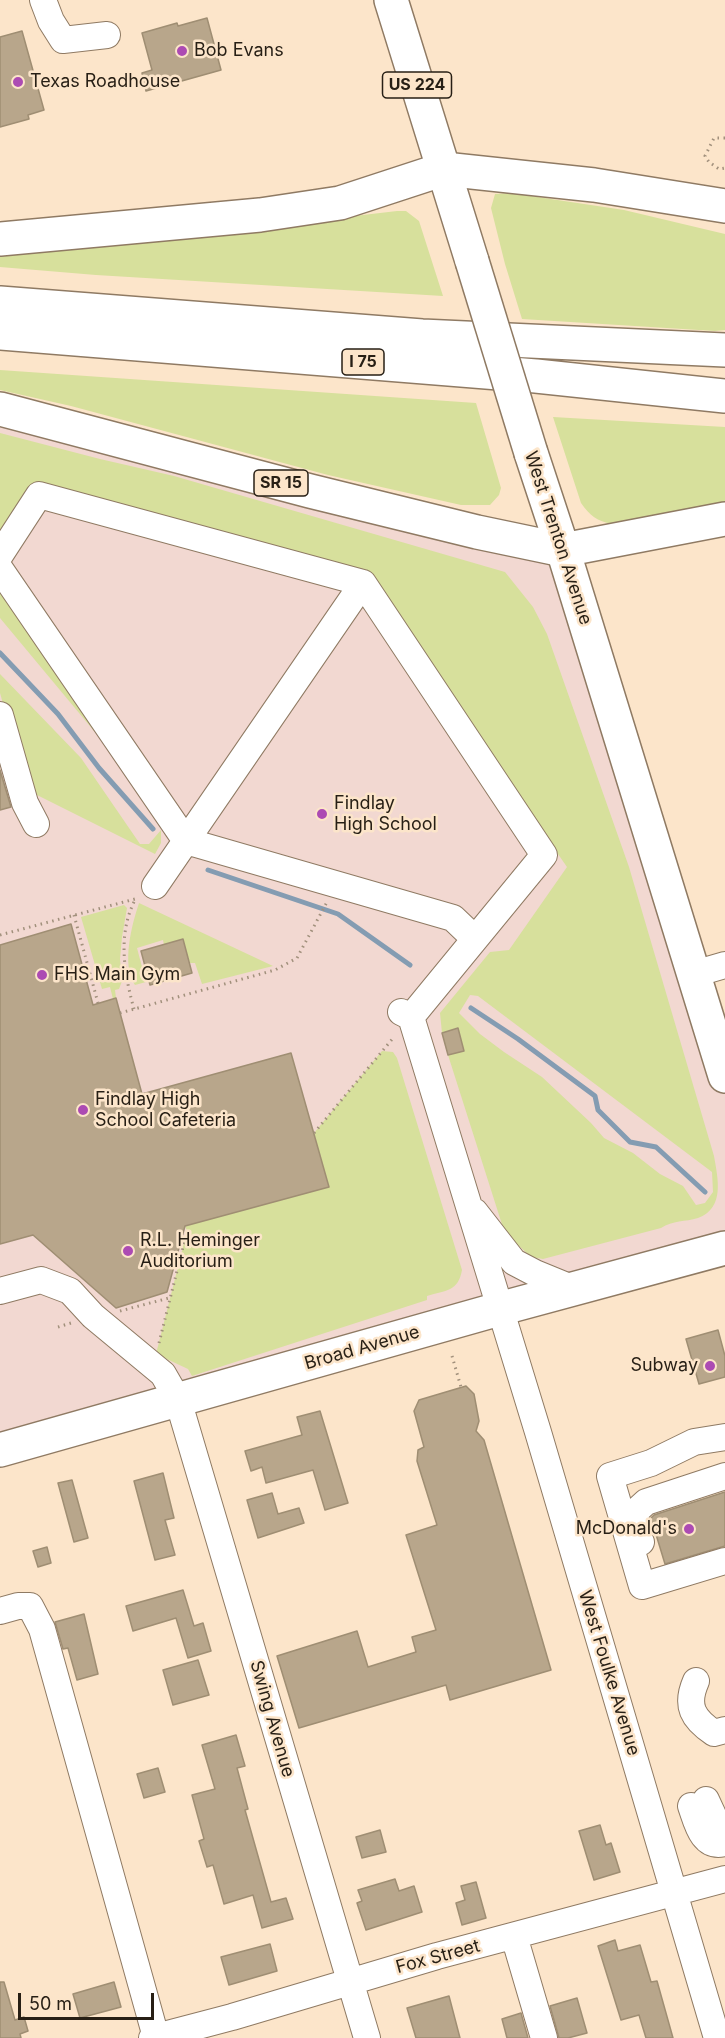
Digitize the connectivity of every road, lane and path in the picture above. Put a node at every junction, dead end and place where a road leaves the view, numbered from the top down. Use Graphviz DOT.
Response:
graph roads {
  1 [pos="43,0"];
  2 [pos="390,0"];
  3 [pos="107,34"];
  4 [pos="725,138"];
  5 [pos="725,168"];
  6 [pos="444,169"];
  7 [pos="725,206"];
  8 [pos="0,239"];
  9 [pos="0,303"];
  10 [pos="0,333"];
  11 [pos="725,350"];
  12 [pos="725,396"];
  13 [pos="0,409"];
  14 [pos="725,519"];
  15 [pos="563,550"];
  16 [pos="0,555"];
  17 [pos="0,569"];
  18 [pos="363,583"];
  19 [pos="0,715"];
  20 [pos="36,824"];
  21 [pos="186,841"];
  22 [pos="143,892"];
  23 [pos="326,904"];
  24 [pos="74,915"];
  25 [pos="0,935"];
  26 [pos="475,939"];
  27 [pos="725,965"];
  28 [pos="694,974"];
  29 [pos="99,1003"];
  30 [pos="134,1009"];
  31 [pos="120,1013"];
  32 [pos="406,1014"];
  33 [pos="725,1076"];
  34 [pos="314,1133"];
  35 [pos="466,1202"];
  36 [pos="187,1231"];
  37 [pos="725,1248"];
  38 [pos="574,1289"];
  39 [pos="0,1291"];
  40 [pos="169,1298"];
  41 [pos="499,1309"];
  42 [pos="112,1313"];
  43 [pos="158,1343"];
  44 [pos="452,1356"];
  45 [pos="461,1387"];
  46 [pos="178,1400"];
  47 [pos="725,1437"];
  48 [pos="0,1450"];
  49 [pos="725,1476"];
  50 [pos="725,1551"];
  51 [pos="725,1561"];
  52 [pos="0,1611"];
  53 [pos="696,1681"];
  54 [pos="725,1730"];
  55 [pos="725,1831"];
  56 [pos="725,1843"];
  57 [pos="725,1879"];
  58 [pos="674,1893"];
  59 [pos="514,1936"];
  60 [pos="350,1982"];
  61 [pos="154,2038"];
  62 [pos="367,2038"];
  63 [pos="544,2038"];
  64 [pos="717,2038"];
  1 -- 3 [label="street"];
  2 -- 6 [label="main road, West Trenton Avenue / US 224"];
  4 -- 5 [label="path"];
  6 -- 7 [label="main road"];
  6 -- 8 [label="main road"];
  6 -- 15 [label="main road, West Trenton Avenue, bridge"];
  9 -- 11 [label="main road, I 75"];
  10 -- 12 [label="main road, I 75"];
  13 -- 15 [label="main road, SR 15"];
  14 -- 15 [label="main road"];
  15 -- 28 [label="main road, West Trenton Avenue"];
  16 -- 18 [label="street"];
  17 -- 21 [label="street"];
  18 -- 21 [label="street"];
  18 -- 26 [label="street"];
  19 -- 20 [label="street"];
  21 -- 22 [label="street"];
  21 -- 26 [label="street"];
  22 -- 24 [label="path"];
  22 -- 30 [label="path"];
  23 -- 30 [label="path"];
  24 -- 25 [label="path"];
  24 -- 29 [label="path"];
  26 -- 32 [label="street"];
  27 -- 28 [label="street"];
  28 -- 33 [label="main road, West Trenton Avenue"];
  30 -- 31 [label="path"];
  32 -- 34 [label="path"];
  32 -- 35 [label="street, West Foulke Avenue"];
  35 -- 38 [label="street"];
  35 -- 41 [label="street, West Foulke Avenue"];
  36 -- 40 [label="path"];
  37 -- 38 [label="main road, Broad Avenue"];
  38 -- 41 [label="main road, Broad Avenue"];
  39 -- 46 [label="street, Swing Avenue"];
  40 -- 42 [label="path"];
  40 -- 43 [label="path"];
  41 -- 46 [label="main road, Broad Avenue"];
  41 -- 58 [label="street, West Foulke Avenue"];
  44 -- 45 [label="path"];
  46 -- 48 [label="main road, Broad Avenue"];
  46 -- 60 [label="street, Swing Avenue"];
  47 -- 51 [label="street"];
  49 -- 50 [label="street"];
  52 -- 61 [label="street"];
  53 -- 54 [label="street"];
  55 -- 56 [label="street"];
  57 -- 58 [label="street, Fox Street"];
  58 -- 59 [label="street, Fox Street"];
  58 -- 64 [label="street, West Foulke Avenue"];
  59 -- 60 [label="street, Fox Street"];
  59 -- 63 [label="street"];
  60 -- 61 [label="street, Fox Street"];
  60 -- 62 [label="street, Swing Avenue"];
}
